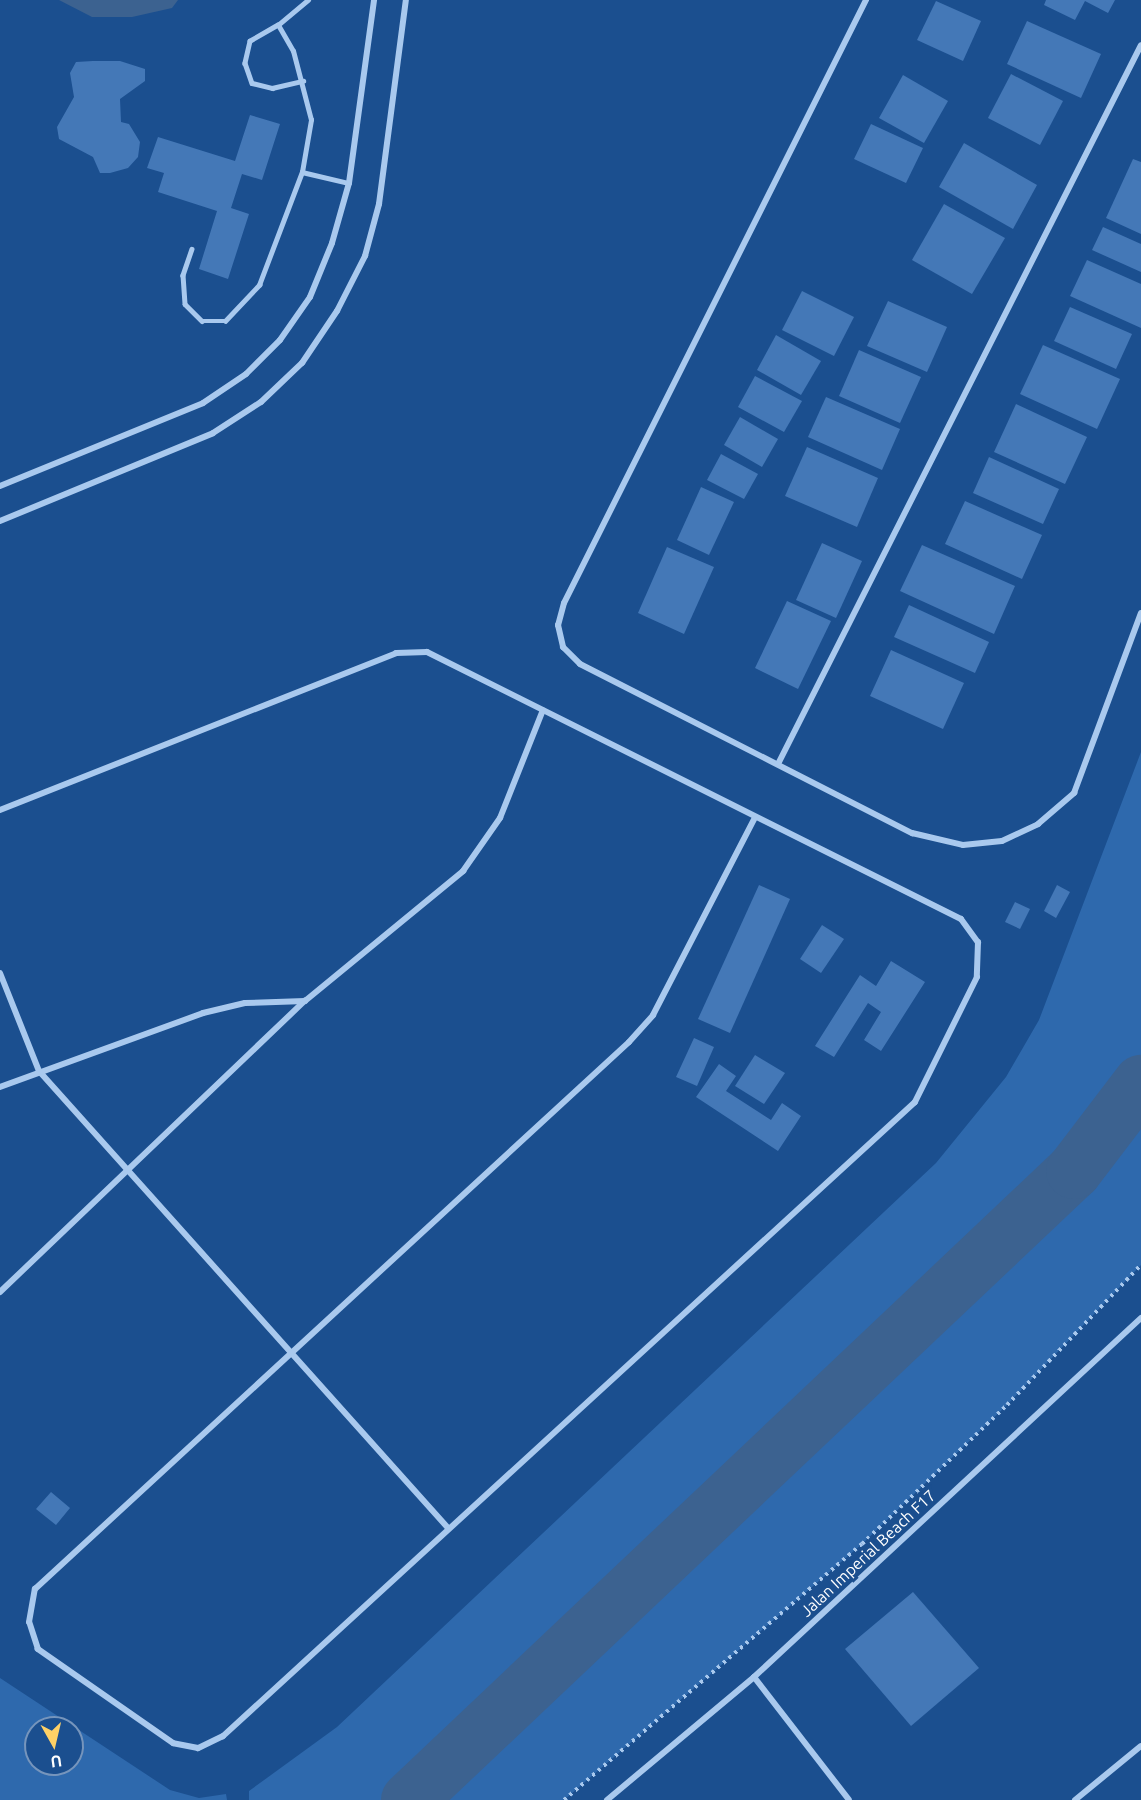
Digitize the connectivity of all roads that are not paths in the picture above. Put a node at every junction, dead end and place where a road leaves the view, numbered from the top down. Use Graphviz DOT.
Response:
graph roads {
  1 [pos="308,0"];
  2 [pos="374,0"];
  3 [pos="406,0"];
  4 [pos="866,0"];
  5 [pos="278,25"];
  6 [pos="1141,45"];
  7 [pos="303,81"];
  8 [pos="302,172"];
  9 [pos="349,183"];
  10 [pos="192,249"];
  11 [pos="0,486"];
  12 [pos="0,521"];
  13 [pos="1141,613"];
  14 [pos="543,710"];
  15 [pos="778,764"];
  16 [pos="0,810"];
  17 [pos="755,817"];
  18 [pos="0,974"];
  19 [pos="305,1001"];
  20 [pos="39,1071"];
  21 [pos="0,1087"];
  22 [pos="129,1174"];
  23 [pos="0,1293"];
  24 [pos="1141,1318"];
  25 [pos="290,1353"];
  26 [pos="448,1528"];
  27 [pos="754,1677"];
  28 [pos="1141,1746"];
  29 [pos="607,1800"];
  30 [pos="849,1800"];
  31 [pos="1075,1800"];
  1 -- 5 [label="lane"];
  2 -- 9 [label="street"];
  3 -- 12 [label="street"];
  4 -- 15 [label="street"];
  5 -- 7 [label="lane"];
  5 -- 7 [label="lane"];
  6 -- 15 [label="street"];
  7 -- 8 [label="lane"];
  8 -- 9 [label="lane"];
  8 -- 10 [label="lane"];
  9 -- 11 [label="street"];
  13 -- 15 [label="street"];
  14 -- 16 [label="street"];
  14 -- 17 [label="street"];
  14 -- 19 [label="street"];
  17 -- 25 [label="street"];
  17 -- 26 [label="street"];
  18 -- 20 [label="street"];
  19 -- 20 [label="street"];
  19 -- 22 [label="street"];
  20 -- 21 [label="street"];
  20 -- 22 [label="street"];
  22 -- 23 [label="street"];
  22 -- 25 [label="street"];
  24 -- 27 [label="street, Jalan Imperial Beach F17"];
  25 -- 26 [label="street"];
  25 -- 26 [label="street"];
  27 -- 29 [label="street, Jalan Imperial Beach F17"];
  27 -- 30 [label="street"];
  28 -- 31 [label="street"];
}
